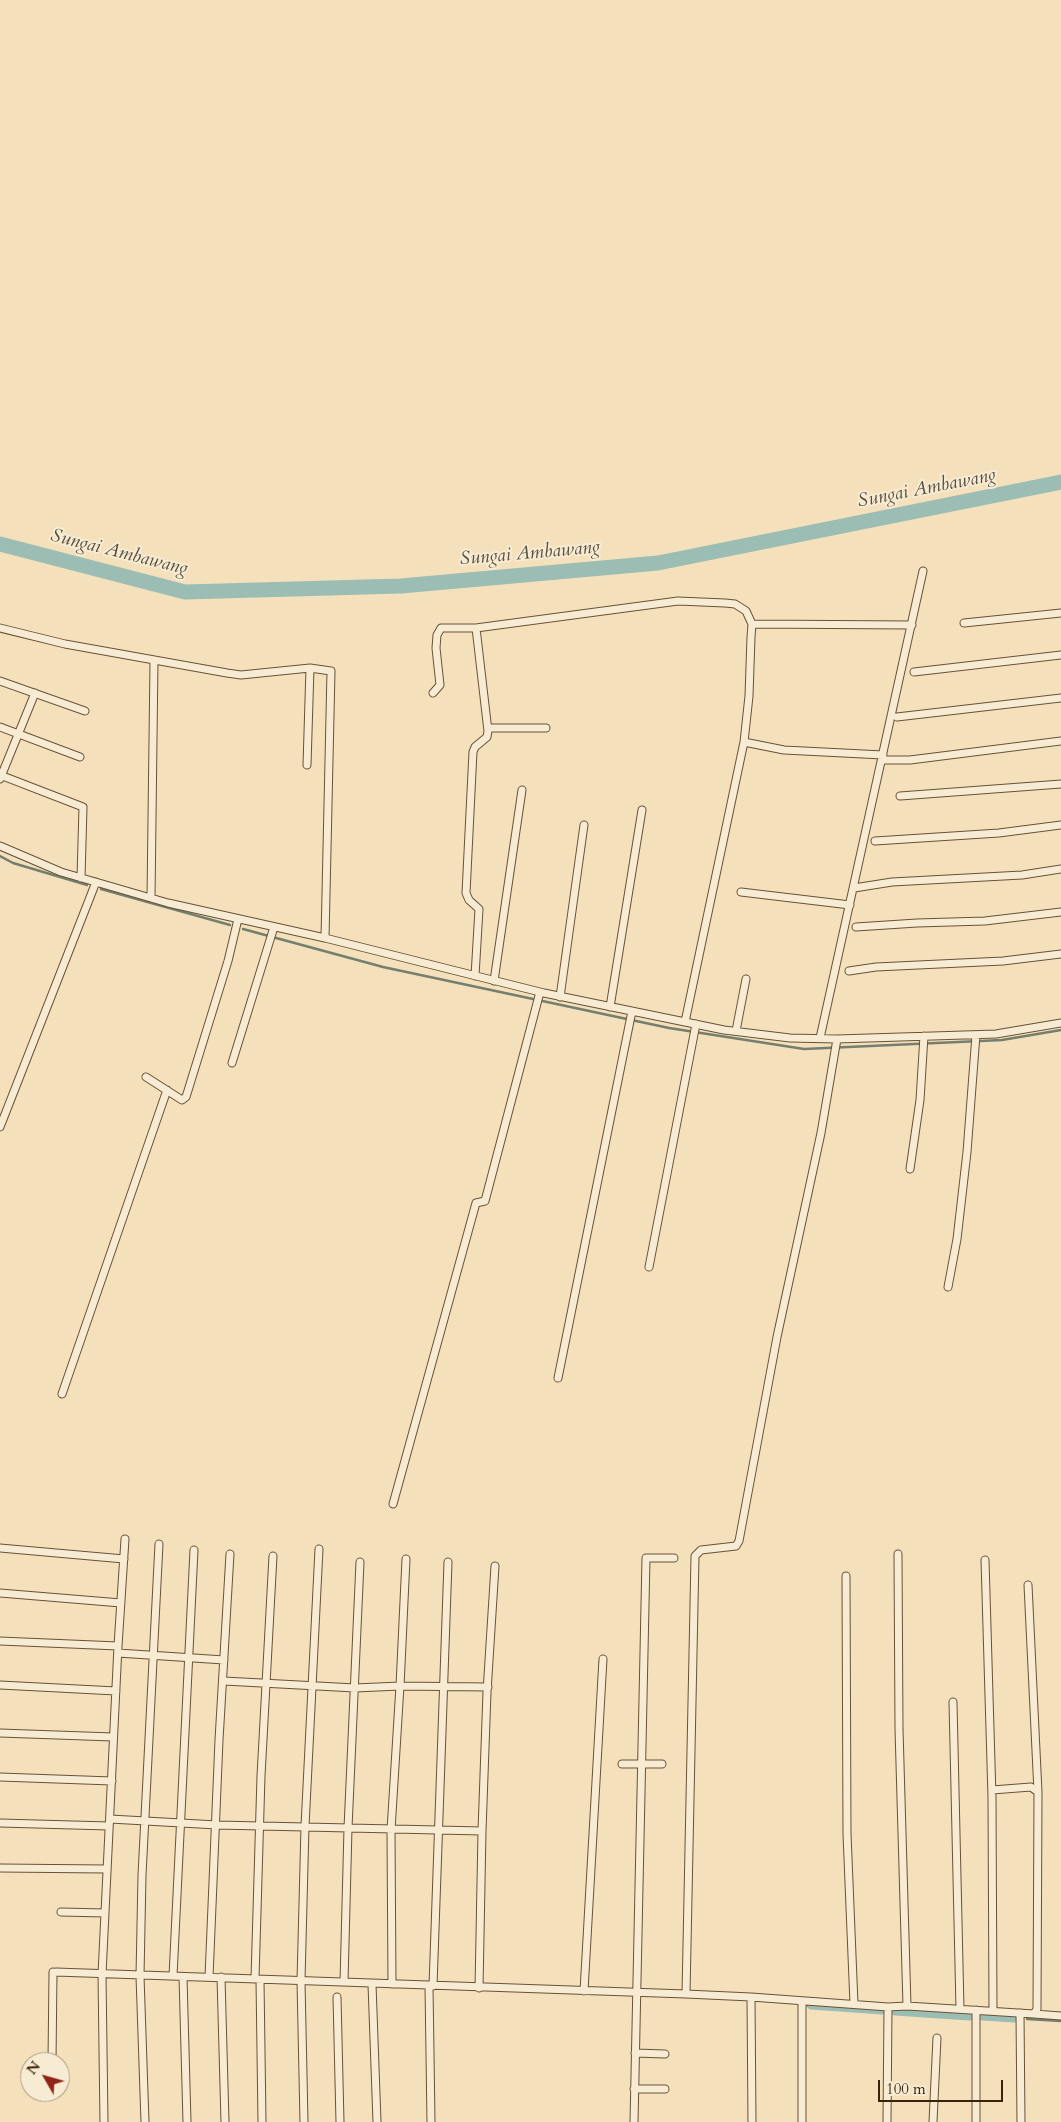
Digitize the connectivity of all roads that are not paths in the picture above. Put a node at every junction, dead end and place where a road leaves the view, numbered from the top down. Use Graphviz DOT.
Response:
graph roads {
  1 [pos="923,571"];
  2 [pos="1061,613"];
  3 [pos="964,623"];
  4 [pos="752,624"];
  5 [pos="912,625"];
  6 [pos="0,628"];
  7 [pos="476,628"];
  8 [pos="1061,655"];
  9 [pos="154,661"];
  10 [pos="310,668"];
  11 [pos="914,672"];
  12 [pos="0,681"];
  13 [pos="35,693"];
  14 [pos="432,693"];
  15 [pos="1061,698"];
  16 [pos="86,711"];
  17 [pos="897,716"];
  18 [pos="0,727"];
  19 [pos="488,728"];
  20 [pos="546,728"];
  21 [pos="18,734"];
  22 [pos="1061,741"];
  23 [pos="744,742"];
  24 [pos="80,757"];
  25 [pos="882,758"];
  26 [pos="307,765"];
  27 [pos="0,777"];
  28 [pos="1061,784"];
  29 [pos="522,790"];
  30 [pos="900,796"];
  31 [pos="642,810"];
  32 [pos="584,825"];
  33 [pos="1061,825"];
  34 [pos="875,841"];
  35 [pos="0,846"];
  36 [pos="1061,869"];
  37 [pos="81,878"];
  38 [pos="96,882"];
  39 [pos="854,888"];
  40 [pos="741,892"];
  41 [pos="151,898"];
  42 [pos="850,905"];
  43 [pos="1061,912"];
  44 [pos="238,920"];
  45 [pos="274,927"];
  46 [pos="856,927"];
  47 [pos="325,938"];
  48 [pos="1061,954"];
  49 [pos="849,971"];
  50 [pos="475,976"];
  51 [pos="746,979"];
  52 [pos="494,980"];
  53 [pos="540,992"];
  54 [pos="560,997"];
  55 [pos="610,1007"];
  56 [pos="632,1012"];
  57 [pos="685,1022"];
  58 [pos="1061,1023"];
  59 [pos="696,1024"];
  60 [pos="736,1031"];
  61 [pos="976,1035"];
  62 [pos="924,1036"];
  63 [pos="820,1038"];
  64 [pos="837,1039"];
  65 [pos="232,1063"];
  66 [pos="146,1077"];
  67 [pos="167,1090"];
  68 [pos="0,1127"];
  69 [pos="910,1169"];
  70 [pos="649,1267"];
  71 [pos="948,1287"];
  72 [pos="558,1378"];
  73 [pos="62,1394"];
  74 [pos="393,1504"];
  75 [pos="125,1539"];
  76 [pos="159,1544"];
  77 [pos="0,1548"];
  78 [pos="194,1550"];
  79 [pos="319,1550"];
  80 [pos="230,1554"];
  81 [pos="898,1554"];
  82 [pos="273,1556"];
  83 [pos="674,1558"];
  84 [pos="406,1559"];
  85 [pos="124,1560"];
  86 [pos="985,1560"];
  87 [pos="360,1562"];
  88 [pos="448,1562"];
  89 [pos="496,1566"];
  90 [pos="846,1576"];
  91 [pos="1028,1585"];
  92 [pos="0,1594"];
  93 [pos="121,1603"];
  94 [pos="0,1641"];
  95 [pos="118,1649"];
  96 [pos="152,1655"];
  97 [pos="188,1658"];
  98 [pos="603,1659"];
  99 [pos="224,1660"];
  100 [pos="224,1681"];
  101 [pos="267,1682"];
  102 [pos="0,1685"];
  103 [pos="311,1685"];
  104 [pos="400,1686"];
  105 [pos="444,1686"];
  106 [pos="488,1687"];
  107 [pos="355,1688"];
  108 [pos="116,1691"];
  109 [pos="953,1702"];
  110 [pos="0,1733"];
  111 [pos="113,1737"];
  112 [pos="622,1764"];
  113 [pos="662,1764"];
  114 [pos="642,1765"];
  115 [pos="0,1777"];
  116 [pos="112,1782"];
  117 [pos="992,1790"];
  118 [pos="1038,1792"];
  119 [pos="109,1822"];
  120 [pos="144,1822"];
  121 [pos="0,1823"];
  122 [pos="179,1823"];
  123 [pos="217,1824"];
  124 [pos="259,1826"];
  125 [pos="304,1826"];
  126 [pos="348,1828"];
  127 [pos="391,1830"];
  128 [pos="439,1831"];
  129 [pos="482,1831"];
  130 [pos="0,1868"];
  131 [pos="106,1870"];
  132 [pos="62,1912"];
  133 [pos="105,1914"];
  134 [pos="102,1974"];
  135 [pos="140,1976"];
  136 [pos="173,1976"];
  137 [pos="183,1977"];
  138 [pos="209,1977"];
  139 [pos="221,1977"];
  140 [pos="257,1979"];
  141 [pos="301,1981"];
  142 [pos="344,1982"];
  143 [pos="372,1984"];
  144 [pos="392,1984"];
  145 [pos="431,1986"];
  146 [pos="479,1988"];
  147 [pos="584,1991"];
  148 [pos="636,1993"];
  149 [pos="686,1994"];
  150 [pos="336,1997"];
  151 [pos="751,1997"];
  152 [pos="802,2001"];
  153 [pos="854,2004"];
  154 [pos="907,2006"];
  155 [pos="888,2007"];
  156 [pos="960,2009"];
  157 [pos="976,2010"];
  158 [pos="993,2011"];
  159 [pos="1036,2012"];
  160 [pos="1020,2013"];
  161 [pos="1061,2016"];
  162 [pos="937,2038"];
  163 [pos="52,2052"];
  164 [pos="635,2053"];
  165 [pos="665,2054"];
  166 [pos="634,2089"];
  167 [pos="665,2090"];
  168 [pos="104,2122"];
  169 [pos="145,2122"];
  170 [pos="187,2122"];
  171 [pos="225,2122"];
  172 [pos="262,2122"];
  173 [pos="304,2122"];
  174 [pos="340,2122"];
  175 [pos="377,2122"];
  176 [pos="431,2122"];
  177 [pos="634,2122"];
  178 [pos="752,2122"];
  179 [pos="802,2122"];
  180 [pos="887,2122"];
  181 [pos="933,2122"];
  182 [pos="976,2122"];
  183 [pos="1021,2122"];
  1 -- 5 [label="street"];
  2 -- 3 [label="street"];
  4 -- 5 [label="street"];
  4 -- 7 [label="street"];
  4 -- 23 [label="street"];
  5 -- 25 [label="street"];
  6 -- 9 [label="street"];
  7 -- 14 [label="street"];
  7 -- 19 [label="street"];
  8 -- 11 [label="street"];
  9 -- 10 [label="street"];
  9 -- 41 [label="street"];
  10 -- 26 [label="street"];
  10 -- 47 [label="street"];
  12 -- 13 [label="street"];
  13 -- 16 [label="street"];
  13 -- 21 [label="street"];
  15 -- 17 [label="street"];
  18 -- 21 [label="street"];
  19 -- 20 [label="street"];
  19 -- 50 [label="street"];
  21 -- 24 [label="street"];
  21 -- 27 [label="street"];
  22 -- 25 [label="street"];
  23 -- 25 [label="street"];
  23 -- 57 [label="street"];
  25 -- 39 [label="street"];
  27 -- 37 [label="street"];
  28 -- 30 [label="street"];
  29 -- 52 [label="street"];
  31 -- 55 [label="street"];
  32 -- 54 [label="street"];
  33 -- 34 [label="street"];
  35 -- 37 [label="street"];
  36 -- 39 [label="street"];
  37 -- 38 [label="street"];
  38 -- 41 [label="street"];
  38 -- 68 [label="street"];
  39 -- 42 [label="street"];
  40 -- 42 [label="street"];
  41 -- 44 [label="street"];
  42 -- 63 [label="street"];
  43 -- 46 [label="street"];
  44 -- 45 [label="street"];
  44 -- 67 [label="street"];
  45 -- 47 [label="street"];
  45 -- 65 [label="street"];
  47 -- 50 [label="street"];
  48 -- 49 [label="street"];
  50 -- 52 [label="street"];
  51 -- 60 [label="street"];
  52 -- 53 [label="street"];
  53 -- 54 [label="street"];
  53 -- 74 [label="street"];
  54 -- 55 [label="street"];
  55 -- 56 [label="street"];
  56 -- 57 [label="street"];
  56 -- 72 [label="street"];
  57 -- 59 [label="street"];
  58 -- 61 [label="street"];
  59 -- 60 [label="street"];
  59 -- 70 [label="street"];
  60 -- 63 [label="street"];
  61 -- 62 [label="street"];
  61 -- 71 [label="street"];
  62 -- 64 [label="street"];
  62 -- 69 [label="street"];
  63 -- 64 [label="street"];
  64 -- 149 [label="street"];
  66 -- 67 [label="street"];
  67 -- 73 [label="street"];
  75 -- 85 [label="street"];
  76 -- 96 [label="street"];
  77 -- 85 [label="street"];
  78 -- 97 [label="street"];
  79 -- 103 [label="street"];
  80 -- 99 [label="street"];
  81 -- 154 [label="street"];
  82 -- 101 [label="street"];
  83 -- 114 [label="street"];
  84 -- 104 [label="street"];
  85 -- 93 [label="street"];
  86 -- 117 [label="street"];
  87 -- 107 [label="street"];
  88 -- 105 [label="street"];
  89 -- 106 [label="street"];
  90 -- 153 [label="street"];
  91 -- 118 [label="street"];
  92 -- 93 [label="street"];
  93 -- 95 [label="street"];
  94 -- 95 [label="street"];
  95 -- 96 [label="street"];
  95 -- 108 [label="street"];
  96 -- 97 [label="street"];
  96 -- 120 [label="street"];
  97 -- 99 [label="street"];
  97 -- 122 [label="street"];
  98 -- 147 [label="street"];
  99 -- 100 [label="street"];
  100 -- 101 [label="street"];
  100 -- 123 [label="street"];
  101 -- 103 [label="street"];
  101 -- 124 [label="street"];
  102 -- 108 [label="street"];
  103 -- 107 [label="street"];
  103 -- 125 [label="street"];
  104 -- 105 [label="street"];
  104 -- 107 [label="street"];
  104 -- 127 [label="street"];
  105 -- 106 [label="street"];
  105 -- 128 [label="street"];
  106 -- 129 [label="street"];
  107 -- 126 [label="street"];
  108 -- 111 [label="street"];
  109 -- 156 [label="street"];
  110 -- 111 [label="street"];
  111 -- 116 [label="street"];
  112 -- 114 [label="street"];
  113 -- 114 [label="street"];
  114 -- 148 [label="street"];
  115 -- 116 [label="street"];
  116 -- 119 [label="street"];
  117 -- 118 [label="street"];
  117 -- 158 [label="street"];
  118 -- 159 [label="street"];
  119 -- 120 [label="street"];
  119 -- 121 [label="street"];
  119 -- 131 [label="street"];
  120 -- 122 [label="street"];
  120 -- 135 [label="street"];
  122 -- 123 [label="street"];
  122 -- 136 [label="street"];
  123 -- 124 [label="street"];
  123 -- 138 [label="street"];
  124 -- 125 [label="street"];
  124 -- 140 [label="street"];
  125 -- 126 [label="street"];
  125 -- 141 [label="street"];
  126 -- 127 [label="street"];
  126 -- 142 [label="street"];
  127 -- 128 [label="street"];
  127 -- 144 [label="street"];
  128 -- 129 [label="street"];
  128 -- 145 [label="street"];
  129 -- 146 [label="street"];
  130 -- 131 [label="street"];
  131 -- 133 [label="street"];
  132 -- 133 [label="street"];
  133 -- 134 [label="street"];
  134 -- 135 [label="street"];
  134 -- 163 [label="street"];
  134 -- 168 [label="street"];
  135 -- 136 [label="street"];
  135 -- 169 [label="street"];
  136 -- 137 [label="street"];
  137 -- 138 [label="street"];
  137 -- 170 [label="street"];
  138 -- 139 [label="street"];
  139 -- 140 [label="street"];
  139 -- 171 [label="street"];
  140 -- 141 [label="street"];
  140 -- 172 [label="street"];
  141 -- 142 [label="street"];
  141 -- 173 [label="street"];
  142 -- 143 [label="street"];
  143 -- 144 [label="street"];
  143 -- 175 [label="street"];
  144 -- 145 [label="street"];
  145 -- 146 [label="street"];
  145 -- 176 [label="street"];
  146 -- 147 [label="street"];
  147 -- 148 [label="street"];
  148 -- 149 [label="street"];
  148 -- 164 [label="street"];
  149 -- 151 [label="street"];
  150 -- 174 [label="street"];
  151 -- 152 [label="street"];
  151 -- 178 [label="street"];
  152 -- 153 [label="street"];
  152 -- 179 [label="street"];
  153 -- 155 [label="street"];
  154 -- 155 [label="street"];
  154 -- 156 [label="street"];
  155 -- 180 [label="street"];
  156 -- 157 [label="street"];
  157 -- 158 [label="street"];
  157 -- 182 [label="street"];
  158 -- 160 [label="street"];
  159 -- 160 [label="street"];
  159 -- 161 [label="street"];
  160 -- 183 [label="street"];
  162 -- 181 [label="street"];
  164 -- 165 [label="street"];
  164 -- 166 [label="street"];
  166 -- 167 [label="street"];
  166 -- 177 [label="street"];
}
